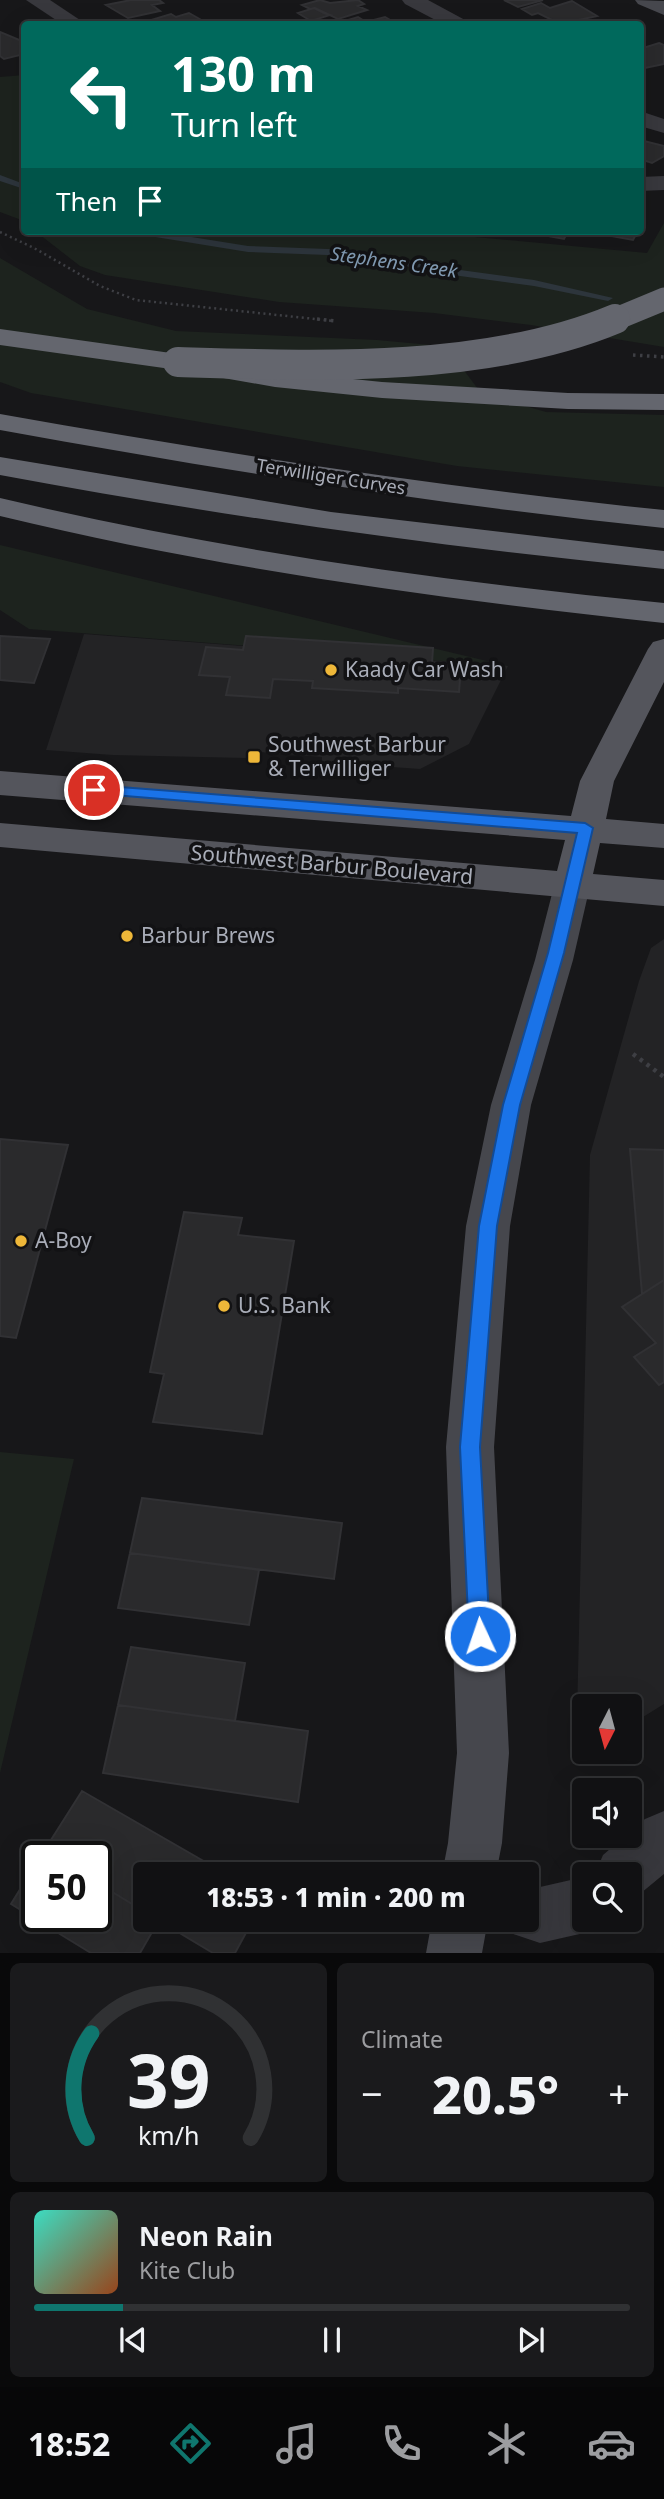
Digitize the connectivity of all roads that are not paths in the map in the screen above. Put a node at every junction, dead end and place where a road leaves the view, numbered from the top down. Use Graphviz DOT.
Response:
graph roads {
  1 [pos="36,0"];
  2 [pos="412,0"];
  3 [pos="645,0"];
  4 [pos="664,9"];
  5 [pos="71,21"];
  6 [pos="452,21"];
  7 [pos="644,120"];
  8 [pos="664,127"];
  9 [pos="664,183"];
  10 [pos="644,184"];
  11 [pos="664,299"];
  12 [pos="0,337"];
  13 [pos="178,362"];
  14 [pos="664,402"];
  15 [pos="0,422"];
  16 [pos="0,466"];
  17 [pos="0,506"];
  18 [pos="664,519"];
  19 [pos="664,560"];
  20 [pos="664,613"];
  21 [pos="664,649"];
  22 [pos="647,679"];
  23 [pos="664,715"];
  24 [pos="0,783"];
  25 [pos="585,828"];
  26 [pos="0,835"];
  27 [pos="664,836"];
  28 [pos="572,886"];
  29 [pos="664,894"];
  30 [pos="664,1838"];
  31 [pos="471,1862"];
  32 [pos="636,1862"];
  33 [pos="572,1908"];
  34 [pos="539,1915"];
  35 [pos="458,1932"];
  36 [pos="454,1953"];
  1 -- 5 [label="street"];
  2 -- 6 [label="street"];
  3 -- 4 [label="main road"];
  7 -- 8 [label="street"];
  9 -- 10 [label="street"];
  11 -- 13 [label="highway, bridge"];
  12 -- 13 [label="highway"];
  13 -- 14 [label="highway, bridge"];
  15 -- 18 [label="highway, Terwilliger Curves"];
  16 -- 19 [label="highway, Terwilliger Curves"];
  17 -- 20 [label="highway"];
  21 -- 22 [label="main road"];
  22 -- 23 [label="main road"];
  22 -- 25 [label="main road"];
  24 -- 25 [label="main road"];
  25 -- 27 [label="main road"];
  25 -- 28 [label="main road"];
  26 -- 28 [label="main road, Southwest Barbur Boulevard"];
  28 -- 29 [label="main road, Southwest Barbur Boulevard"];
  28 -- 31 [label="main road"];
  30 -- 32 [label="street"];
  33 -- 34 [label="street"];
  35 -- 36 [label="main road"];
}
